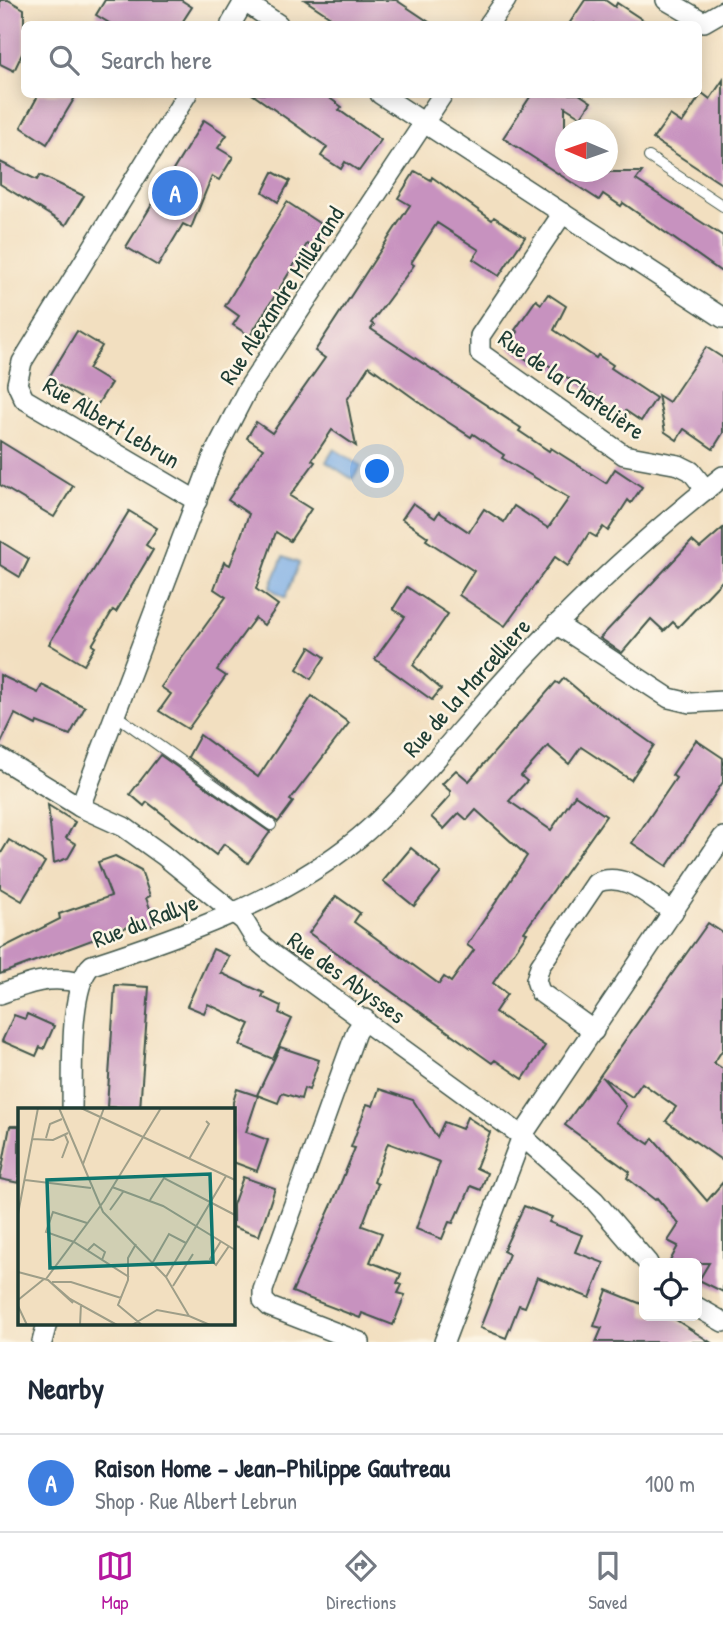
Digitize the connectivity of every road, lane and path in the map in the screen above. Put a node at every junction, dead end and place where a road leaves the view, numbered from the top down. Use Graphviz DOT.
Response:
graph roads {
  1 [pos="506,0"];
  2 [pos="666,0"];
  3 [pos="244,1"];
  4 [pos="723,11"];
  5 [pos="233,21"];
  6 [pos="274,21"];
  7 [pos="491,21"];
  8 [pos="700,21"];
  9 [pos="702,22"];
  10 [pos="185,98"];
  11 [pos="386,98"];
  12 [pos="440,98"];
  13 [pos="423,124"];
  14 [pos="649,158"];
  15 [pos="723,206"];
  16 [pos="563,213"];
  17 [pos="723,318"];
  18 [pos="723,476"];
  19 [pos="706,490"];
  20 [pos="197,501"];
  21 [pos="556,624"];
  22 [pos="723,701"];
  23 [pos="117,716"];
  24 [pos="0,758"];
  25 [pos="80,807"];
  26 [pos="271,825"];
  27 [pos="723,837"];
  28 [pos="673,912"];
  29 [pos="234,913"];
  30 [pos="80,983"];
  31 [pos="0,994"];
  32 [pos="365,1019"];
  33 [pos="594,1031"];
  34 [pos="72,1108"];
  35 [pos="522,1136"];
  36 [pos="644,1258"];
  37 [pos="702,1310"];
  38 [pos="723,1322"];
  39 [pos="47,1324"];
  40 [pos="42,1342"];
  41 [pos="360,1342"];
  42 [pos="444,1342"];
  1 -- 7 [label="street"];
  2 -- 8 [label="street"];
  3 -- 5 [label="street"];
  3 -- 6 [label="street"];
  4 -- 9 [label="street"];
  10 -- 20 [label="street, Rue Albert Lebrun"];
  11 -- 13 [label="street"];
  12 -- 13 [label="street, Rue Alexandre Millerand"];
  13 -- 16 [label="street"];
  13 -- 20 [label="street, Rue Alexandre Millerand"];
  14 -- 15 [label="lane"];
  16 -- 17 [label="street"];
  16 -- 19 [label="street, Rue de la Chatelière"];
  18 -- 19 [label="street, Rue de la Marcelliere"];
  19 -- 21 [label="street, Rue de la Marcelliere"];
  20 -- 23 [label="street"];
  21 -- 22 [label="street"];
  21 -- 29 [label="street, Rue de la Marcelliere"];
  23 -- 25 [label="street"];
  23 -- 26 [label="lane"];
  24 -- 25 [label="street, Rue des Abysses"];
  25 -- 29 [label="street, Rue des Abysses"];
  27 -- 28 [label="street"];
  28 -- 33 [label="street"];
  28 -- 33 [label="street"];
  29 -- 30 [label="street, Rue du Rallye"];
  29 -- 32 [label="street, Rue des Abysses"];
  30 -- 31 [label="street, Rue du Rallye"];
  30 -- 34 [label="street"];
  32 -- 35 [label="street, Rue des Abysses"];
  32 -- 41 [label="street"];
  33 -- 35 [label="street"];
  35 -- 36 [label="street, Rue des Abysses"];
  35 -- 42 [label="street"];
  37 -- 38 [label="street"];
  39 -- 40 [label="street"];
}
